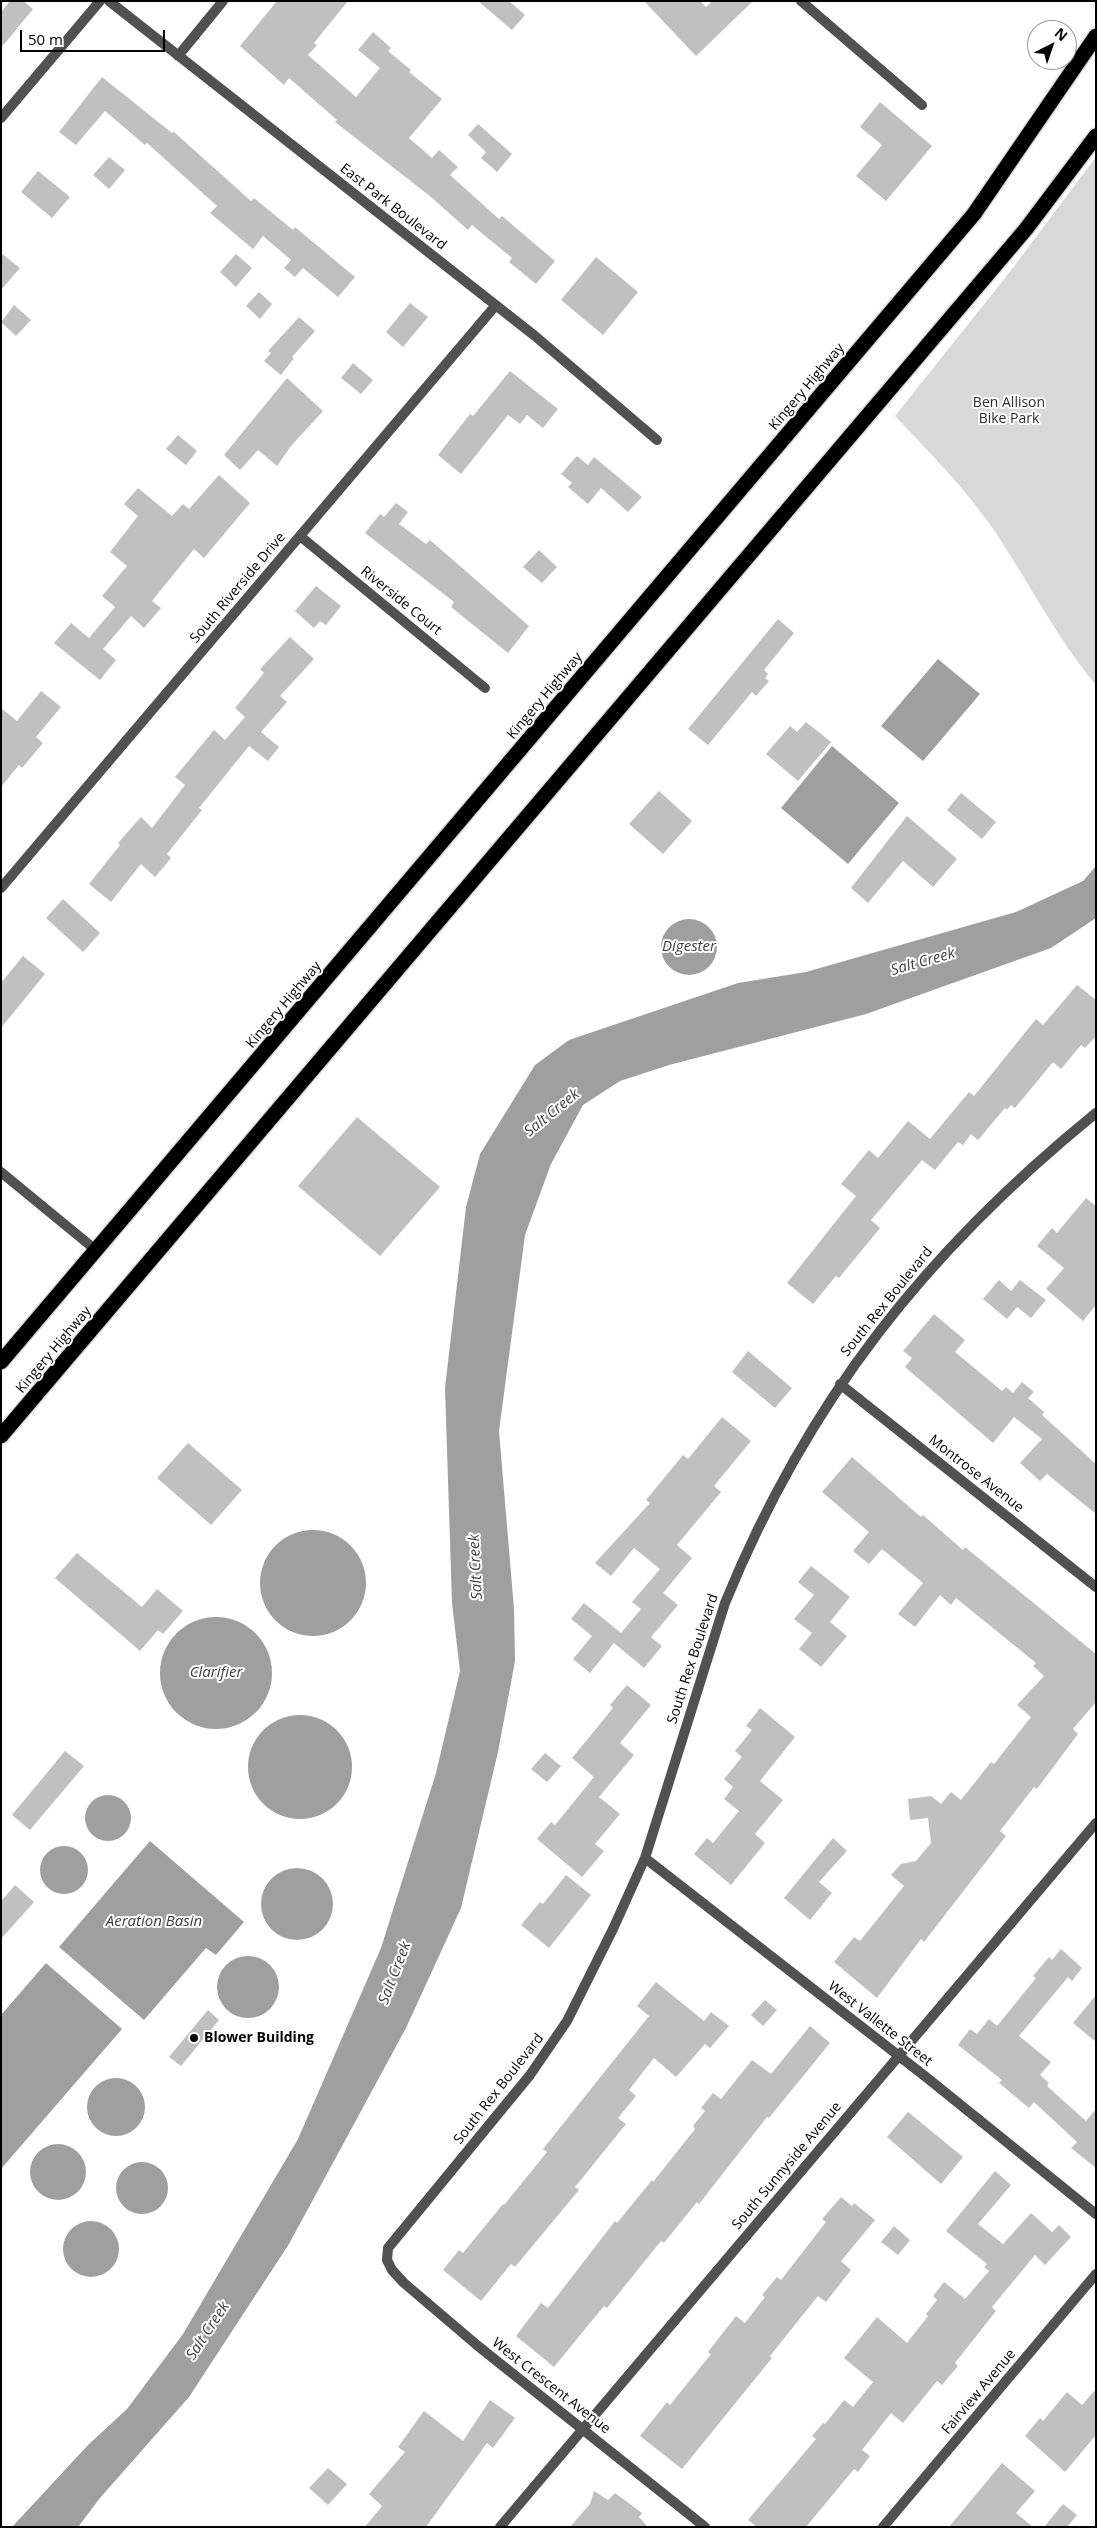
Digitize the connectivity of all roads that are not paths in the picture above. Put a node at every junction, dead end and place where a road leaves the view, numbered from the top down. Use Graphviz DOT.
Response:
graph roads {
  1 [pos="100,1"];
  2 [pos="109,1"];
  3 [pos="222,1"];
  4 [pos="801,1"];
  5 [pos="1096,36"];
  6 [pos="178,56"];
  7 [pos="922,105"];
  8 [pos="1,118"];
  9 [pos="1096,136"];
  10 [pos="496,306"];
  11 [pos="657,440"];
  12 [pos="300,536"];
  13 [pos="485,688"];
  14 [pos="1,888"];
  15 [pos="1096,1113"];
  16 [pos="1,1172"];
  17 [pos="97,1251"];
  18 [pos="1,1362"];
  19 [pos="840,1384"];
  20 [pos="1,1436"];
  21 [pos="1096,1587"];
  22 [pos="1096,1823"];
  23 [pos="645,1858"];
  24 [pos="897,2056"];
  25 [pos="1096,2214"];
  26 [pos="388,2260"];
  27 [pos="1096,2274"];
  28 [pos="583,2429"];
  29 [pos="500,2527"];
  30 [pos="705,2527"];
  31 [pos="883,2527"];
  1 -- 8 [label="street"];
  2 -- 6 [label="street, East Park Boulevard"];
  3 -- 6 [label="street"];
  4 -- 7 [label="street"];
  5 -- 17 [label="highway, Kingery Highway"];
  6 -- 10 [label="street, East Park Boulevard"];
  9 -- 20 [label="highway, Kingery Highway"];
  10 -- 11 [label="street, East Park Boulevard"];
  10 -- 12 [label="street, South Riverside Drive"];
  12 -- 13 [label="street, Riverside Court"];
  12 -- 14 [label="street, South Riverside Drive"];
  15 -- 19 [label="street, South Rex Boulevard"];
  16 -- 17 [label="street"];
  17 -- 18 [label="highway, Kingery Highway"];
  19 -- 21 [label="street, Montrose Avenue"];
  19 -- 23 [label="street, South Rex Boulevard"];
  22 -- 24 [label="street, South Sunnyside Avenue"];
  23 -- 24 [label="street, West Vallette Street"];
  23 -- 26 [label="street, South Rex Boulevard"];
  24 -- 25 [label="street, West Vallette Street"];
  24 -- 28 [label="street, South Sunnyside Avenue"];
  26 -- 28 [label="street, West Crescent Avenue"];
  27 -- 31 [label="street, Fairview Avenue"];
  28 -- 29 [label="street, South Sunnyside Avenue"];
  28 -- 30 [label="street, West Crescent Avenue"];
}
